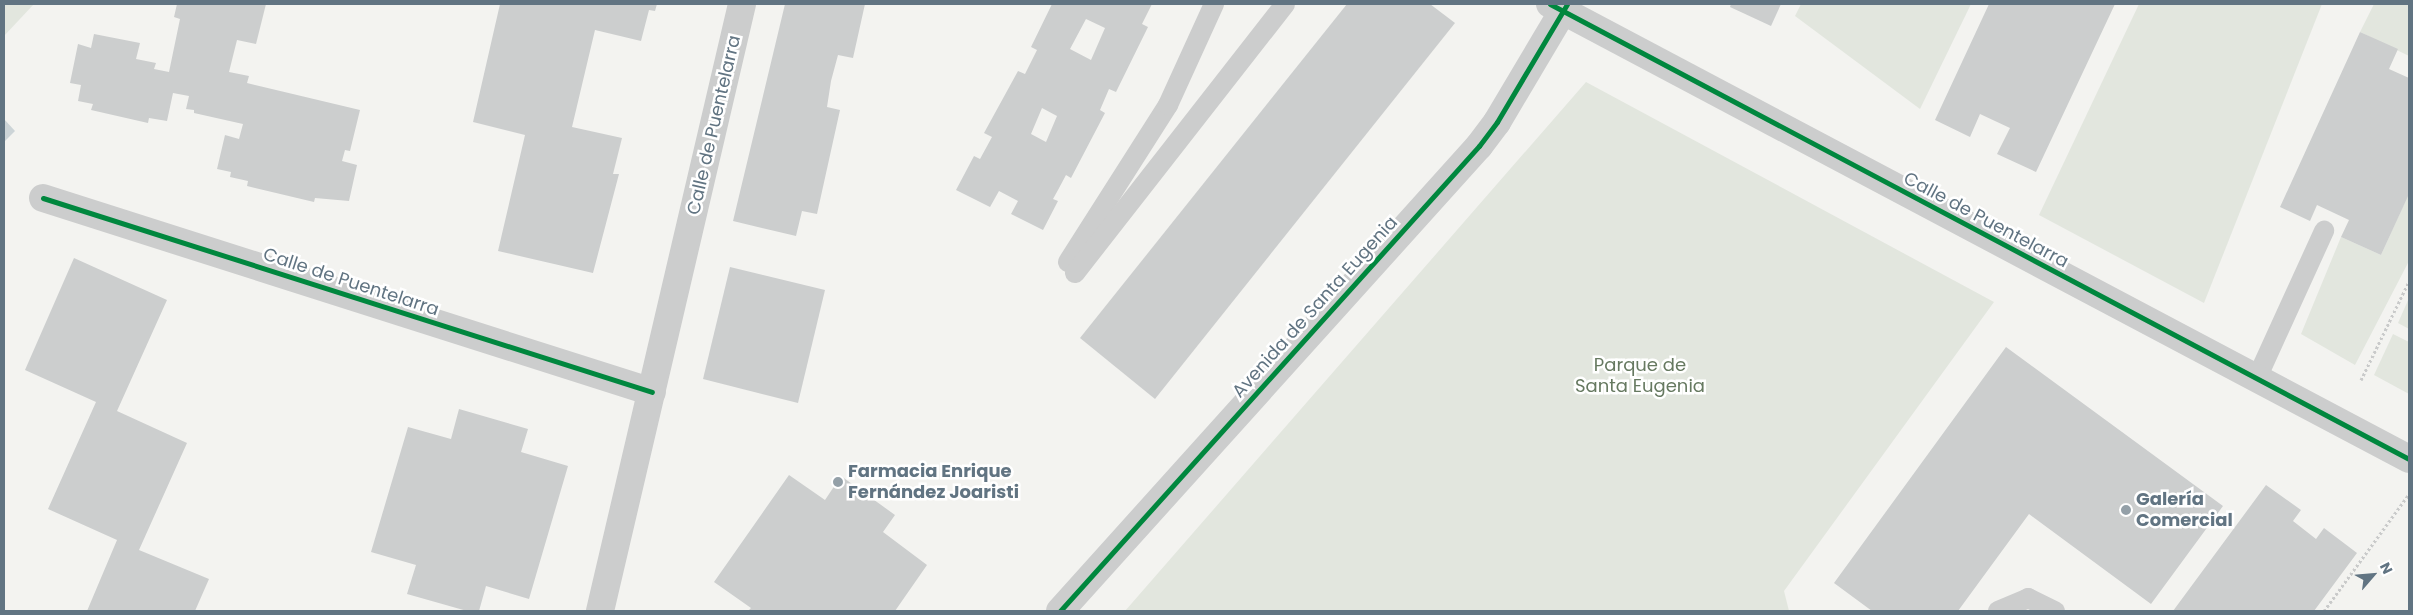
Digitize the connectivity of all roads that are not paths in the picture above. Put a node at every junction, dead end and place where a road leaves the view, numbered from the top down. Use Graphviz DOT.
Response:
graph roads {
  1 [pos="742,4"];
  2 [pos="1214,4"];
  3 [pos="1285,4"];
  4 [pos="1560,6"];
  5 [pos="43,198"];
  6 [pos="2324,231"];
  7 [pos="2257,378"];
  8 [pos="652,392"];
  9 [pos="2409,459"];
  10 [pos="600,611"];
  11 [pos="1060,611"];
  12 [pos="1998,611"];
  13 [pos="2055,611"];
  1 -- 8 [label="street, Calle de Puentelarra"];
  2 -- 3 [label="lane"];
  4 -- 7 [label="street, Calle de Puentelarra"];
  4 -- 11 [label="street, Avenida de Santa Eugenia"];
  5 -- 8 [label="street, Calle de Puentelarra"];
  6 -- 7 [label="lane"];
  7 -- 9 [label="street, Calle de Puentelarra"];
  8 -- 10 [label="street, Calle de Puentelarra"];
  12 -- 13 [label="lane"];
}
